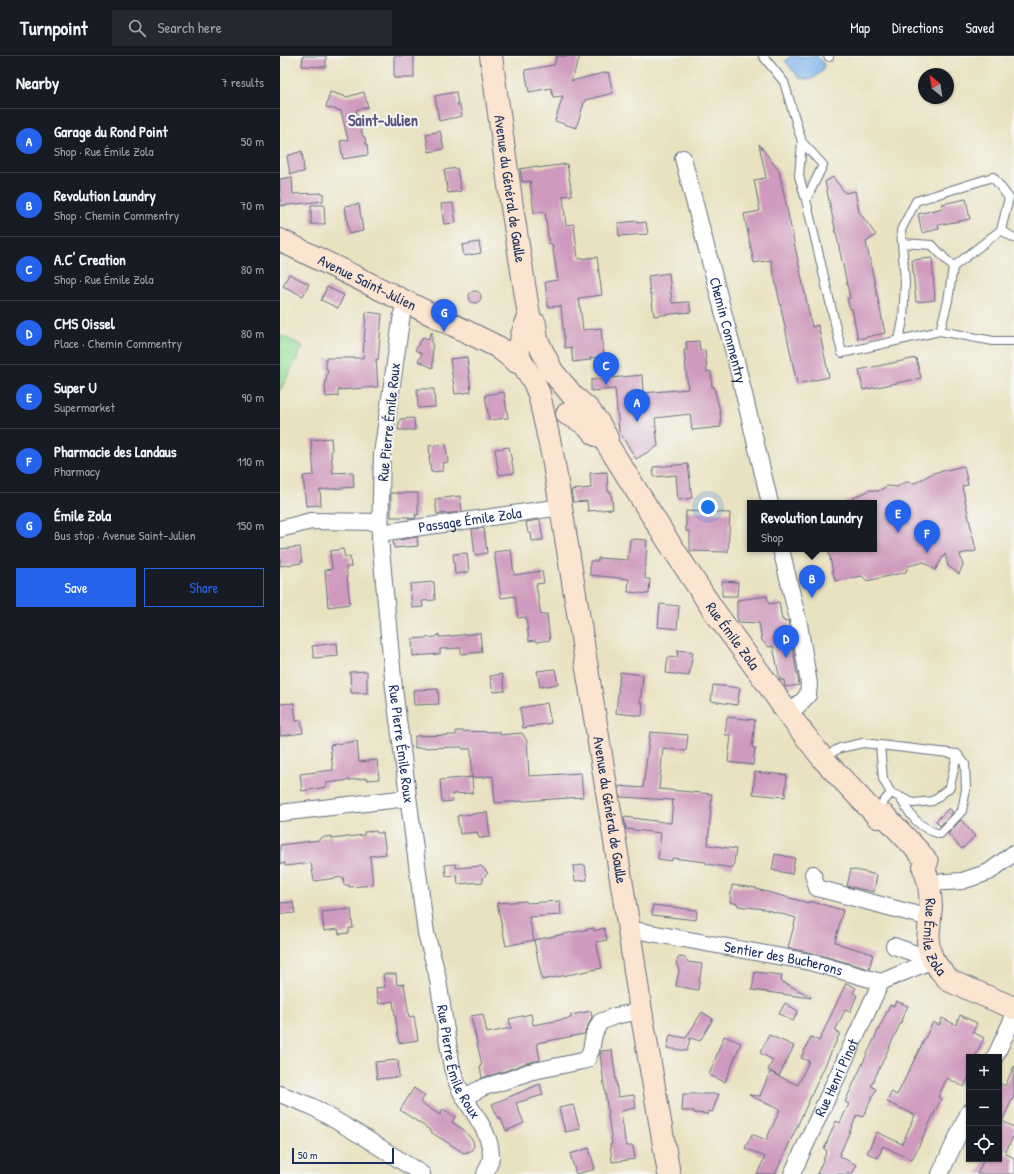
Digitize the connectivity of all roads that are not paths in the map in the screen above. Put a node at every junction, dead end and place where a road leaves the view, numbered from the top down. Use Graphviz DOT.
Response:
graph roads {
  1 [pos="491,56"];
  2 [pos="763,56"];
  3 [pos="802,142"];
  4 [pos="683,158"];
  5 [pos="806,200"];
  6 [pos="1001,230"];
  7 [pos="1014,238"];
  8 [pos="280,240"];
  9 [pos="902,243"];
  10 [pos="953,267"];
  11 [pos="405,302"];
  12 [pos="940,331"];
  13 [pos="529,334"];
  14 [pos="899,340"];
  15 [pos="1014,341"];
  16 [pos="498,347"];
  17 [pos="522,363"];
  18 [pos="542,406"];
  19 [pos="568,409"];
  20 [pos="550,445"];
  21 [pos="769,500"];
  22 [pos="561,507"];
  23 [pos="280,528"];
  24 [pos="380,528"];
  25 [pos="782,552"];
  26 [pos="789,715"];
  27 [pos="880,746"];
  28 [pos="957,754"];
  29 [pos="824,760"];
  30 [pos="895,794"];
  31 [pos="408,798"];
  32 [pos="280,813"];
  33 [pos="876,816"];
  34 [pos="1014,854"];
  35 [pos="813,874"];
  36 [pos="927,875"];
  37 [pos="930,918"];
  38 [pos="629,929"];
  39 [pos="894,946"];
  40 [pos="933,960"];
  41 [pos="881,982"];
  42 [pos="1014,1008"];
  43 [pos="641,1011"];
  44 [pos="1014,1016"];
  45 [pos="996,1054"];
  46 [pos="280,1094"];
  47 [pos="464,1097"];
  48 [pos="966,1118"];
  49 [pos="422,1174"];
  50 [pos="485,1174"];
  51 [pos="669,1174"];
  52 [pos="792,1174"];
  53 [pos="940,1174"];
  1 -- 13 [label="main road, Avenue du Général de Gaulle"];
  2 -- 3 [label="lane"];
  3 -- 5 [label="lane"];
  3 -- 5 [label="lane"];
  4 -- 21 [label="street, Chemin Commentry"];
  5 -- 14 [label="lane"];
  6 -- 7 [label="lane"];
  6 -- 9 [label="lane"];
  6 -- 10 [label="lane"];
  8 -- 11 [label="main road, Avenue Saint-Julien"];
  9 -- 10 [label="lane"];
  9 -- 14 [label="lane"];
  10 -- 12 [label="lane"];
  11 -- 16 [label="main road, Avenue Saint-Julien"];
  11 -- 24 [label="street, Rue Pierre Émile Roux"];
  12 -- 14 [label="lane"];
  12 -- 15 [label="lane"];
  13 -- 16 [label="main road"];
  13 -- 17 [label="main road, Avenue du Général de Gaulle"];
  13 -- 19 [label="main road, Avenue du Général de Gaulle"];
  16 -- 17 [label="main road, Avenue Saint-Julien"];
  17 -- 18 [label="main road, Avenue du Général de Gaulle"];
  18 -- 19 [label="main road"];
  18 -- 20 [label="main road, Avenue du Général de Gaulle"];
  19 -- 20 [label="main road"];
  19 -- 26 [label="main road, Rue Émile Zola"];
  20 -- 22 [label="main road, Avenue du Général de Gaulle"];
  22 -- 24 [label="street, Passage Émile Zola"];
  22 -- 38 [label="main road, Avenue du Général de Gaulle"];
  23 -- 24 [label="street, Passage Émile Zola"];
  24 -- 31 [label="street, Rue Pierre Émile Roux"];
  25 -- 26 [label="street"];
  26 -- 29 [label="main road, Rue Émile Zola"];
  27 -- 28 [label="lane"];
  27 -- 29 [label="lane"];
  27 -- 30 [label="lane"];
  28 -- 30 [label="lane"];
  28 -- 30 [label="lane"];
  29 -- 33 [label="main road, Rue Émile Zola"];
  30 -- 33 [label="lane"];
  31 -- 32 [label="street"];
  31 -- 47 [label="street, Rue Pierre Émile Roux"];
  33 -- 36 [label="main road, Rue Émile Zola"];
  34 -- 36 [label="street"];
  35 -- 37 [label="street"];
  36 -- 37 [label="main road, Rue Émile Zola"];
  37 -- 40 [label="main road, Rue Émile Zola"];
  38 -- 41 [label="street, Sentier des Bucherons"];
  38 -- 43 [label="main road, Avenue du Général de Gaulle"];
  39 -- 40 [label="street"];
  40 -- 41 [label="street"];
  40 -- 42 [label="main road, Rue Émile Zola"];
  41 -- 52 [label="street, Rue Henri Pinot"];
  43 -- 47 [label="street"];
  43 -- 51 [label="main road, Avenue du Général de Gaulle"];
  44 -- 45 [label="street"];
  46 -- 49 [label="street"];
  47 -- 50 [label="street, Rue Pierre Émile Roux"];
  48 -- 53 [label="street"];
}
